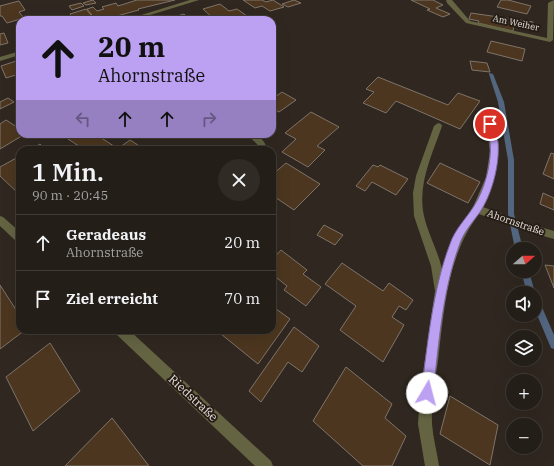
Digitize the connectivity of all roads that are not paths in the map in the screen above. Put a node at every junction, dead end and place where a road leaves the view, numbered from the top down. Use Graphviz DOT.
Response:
graph roads {
  1 [pos="196,0"];
  2 [pos="449,0"];
  3 [pos="554,1"];
  4 [pos="142,16"];
  5 [pos="16,54"];
  6 [pos="0,59"];
  7 [pos="490,124"];
  8 [pos="438,126"];
  9 [pos="255,138"];
  10 [pos="263,146"];
  11 [pos="477,209"];
  12 [pos="0,220"];
  13 [pos="16,234"];
  14 [pos="554,235"];
  15 [pos="441,291"];
  16 [pos="124,334"];
  17 [pos="266,466"];
  18 [pos="432,466"];
  1 -- 4 [label="street"];
  2 -- 3 [label="street, Am Weiher"];
  5 -- 6 [label="street"];
  7 -- 11 [label="street, Ahornstraße"];
  8 -- 15 [label="street"];
  9 -- 10 [label="street"];
  11 -- 14 [label="street, Ahornstraße"];
  11 -- 15 [label="street, Ahornstraße"];
  12 -- 13 [label="street"];
  15 -- 18 [label="street"];
  16 -- 17 [label="street, Riedstraße"];
}
